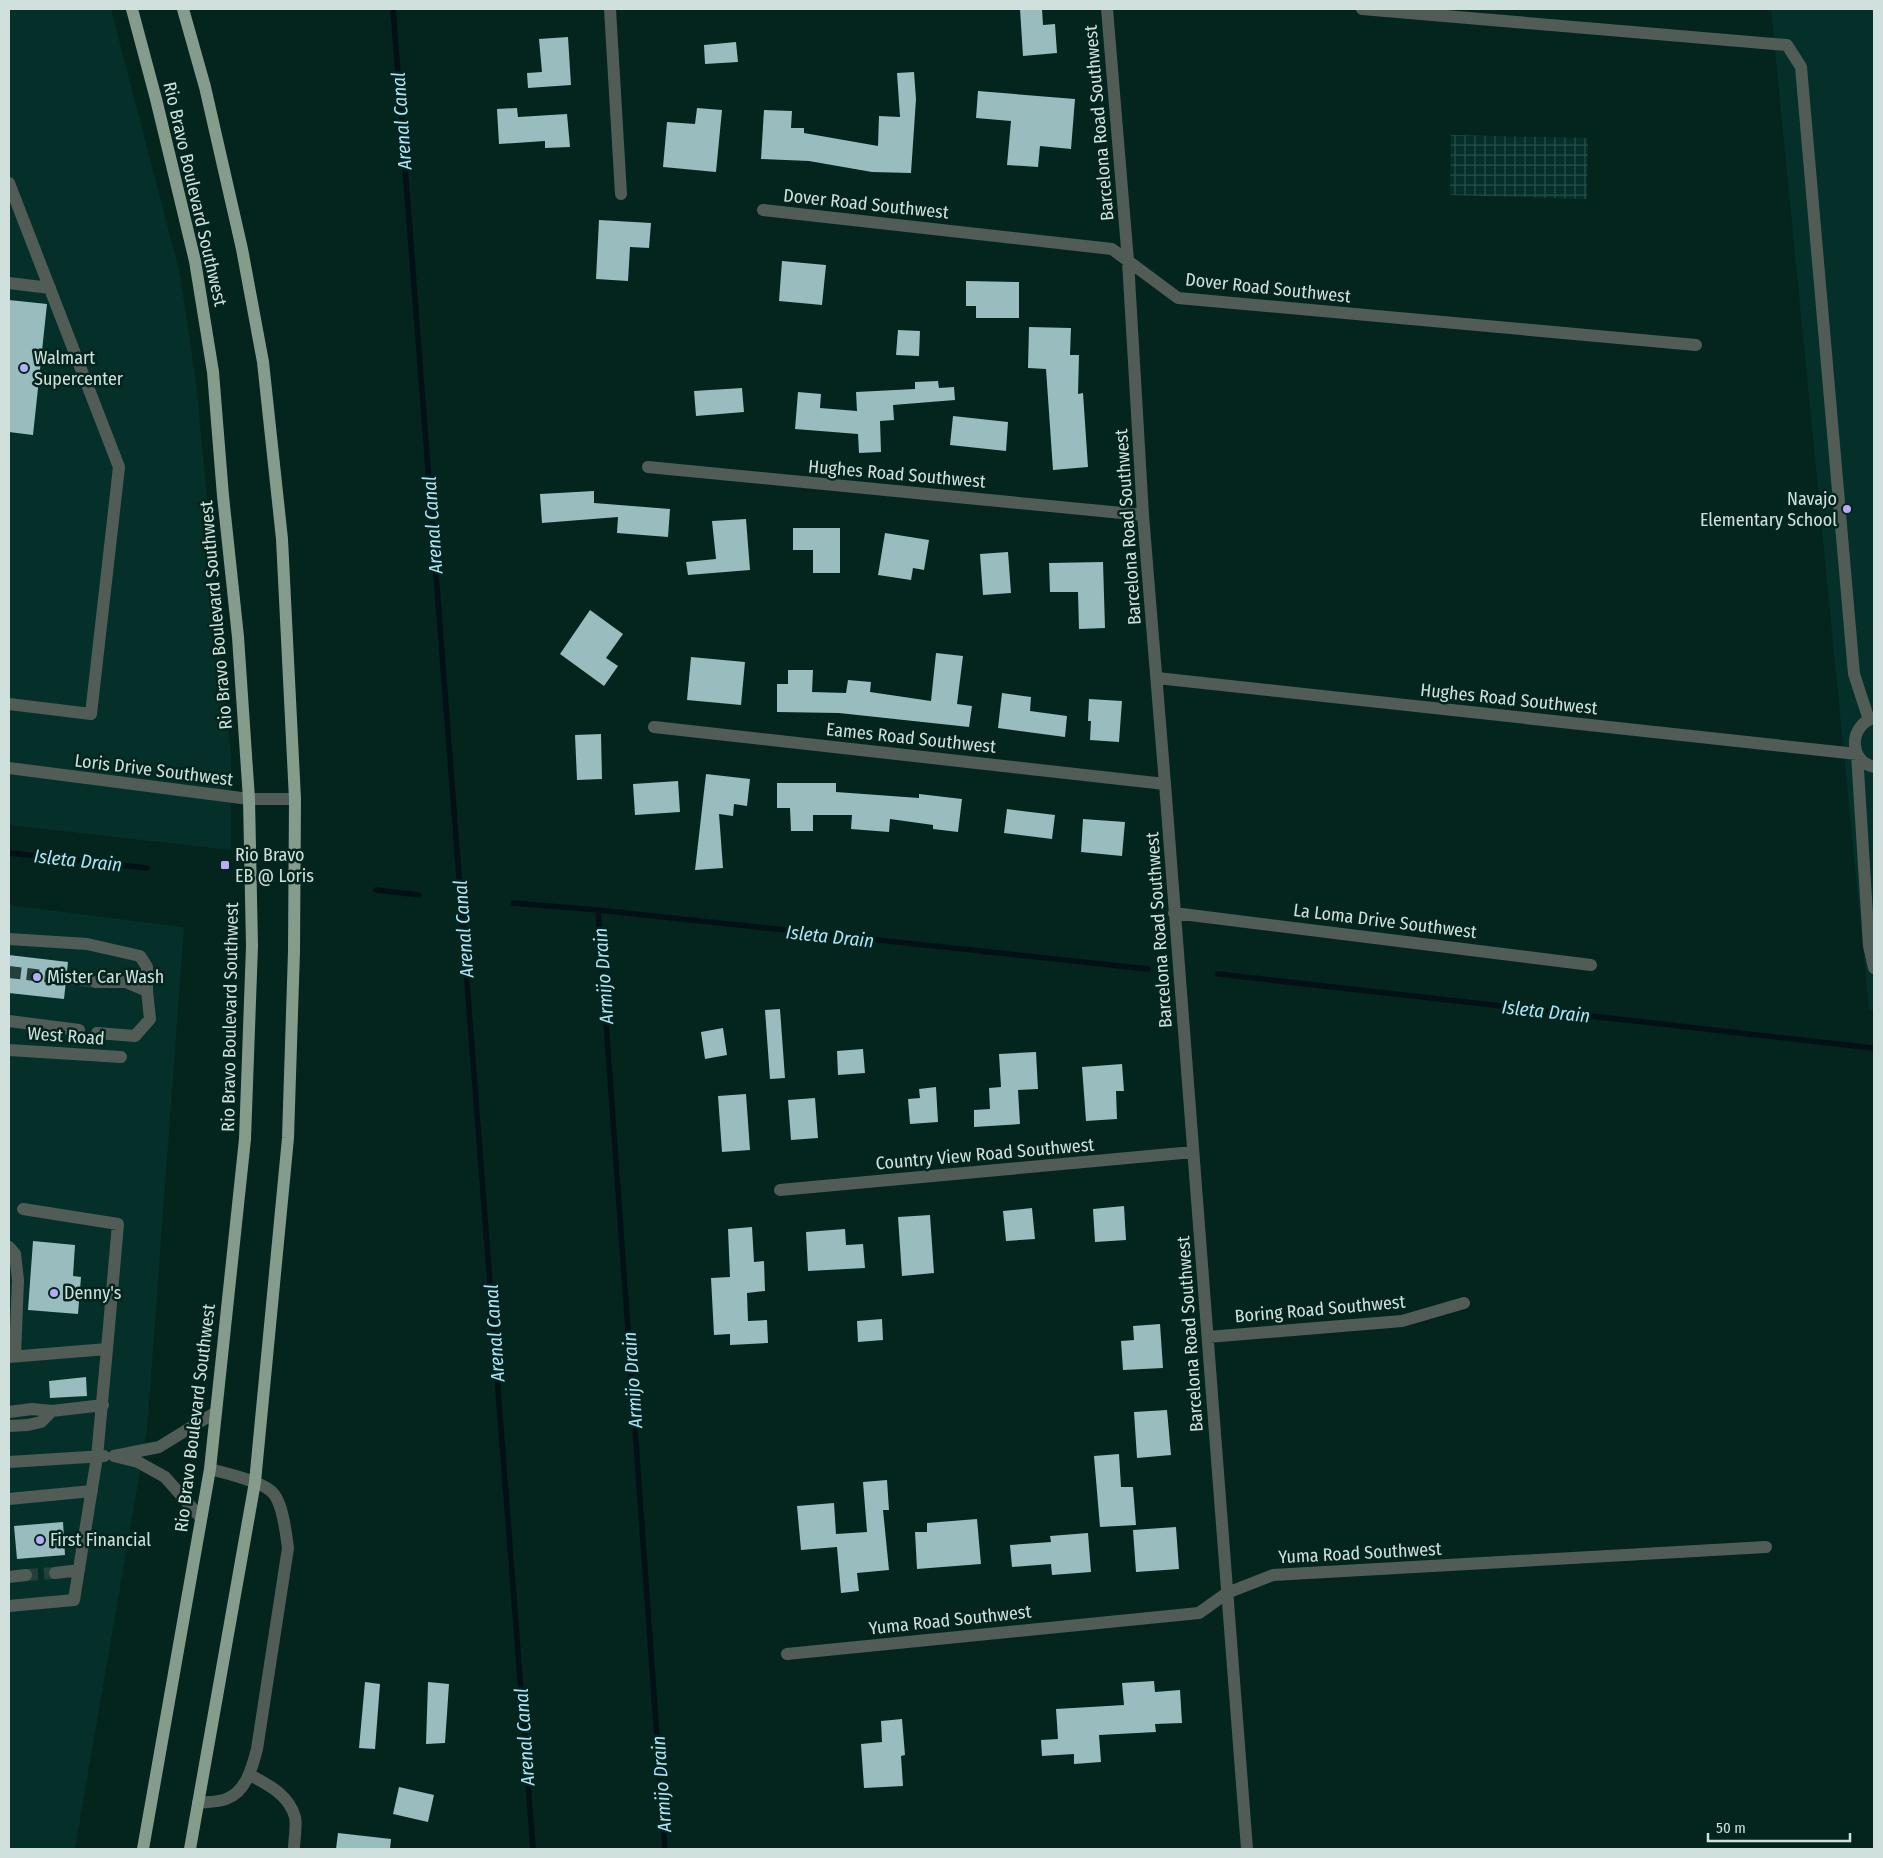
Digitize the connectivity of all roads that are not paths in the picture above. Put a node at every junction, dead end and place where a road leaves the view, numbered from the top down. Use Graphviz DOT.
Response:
graph roads {
  1 [pos="132,9"];
  2 [pos="183,9"];
  3 [pos="610,9"];
  4 [pos="1107,9"];
  5 [pos="1362,9"];
  6 [pos="9,183"];
  7 [pos="621,194"];
  8 [pos="763,210"];
  9 [pos="1128,261"];
  10 [pos="9,283"];
  11 [pos="50,288"];
  12 [pos="1696,345"];
  13 [pos="648,468"];
  14 [pos="1143,515"];
  15 [pos="1157,678"];
  16 [pos="9,704"];
  17 [pos="1871,719"];
  18 [pos="654,727"];
  19 [pos="1857,754"];
  20 [pos="1874,767"];
  21 [pos="9,768"];
  22 [pos="1165,784"];
  23 [pos="248,799"];
  24 [pos="295,799"];
  25 [pos="1174,913"];
  26 [pos="9,939"];
  27 [pos="1591,965"];
  28 [pos="1874,968"];
  29 [pos="95,982"];
  30 [pos="147,991"];
  31 [pos="9,1021"];
  32 [pos="79,1030"];
  33 [pos="97,1033"];
  34 [pos="9,1050"];
  35 [pos="121,1057"];
  36 [pos="1193,1152"];
  37 [pos="780,1190"];
  38 [pos="23,1209"];
  39 [pos="9,1247"];
  40 [pos="1464,1303"];
  41 [pos="1208,1337"];
  42 [pos="107,1349"];
  43 [pos="12,1357"];
  44 [pos="103,1405"];
  45 [pos="52,1411"];
  46 [pos="9,1412"];
  47 [pos="216,1412"];
  48 [pos="9,1426"];
  49 [pos="114,1456"];
  50 [pos="98,1457"];
  51 [pos="9,1462"];
  52 [pos="210,1468"];
  53 [pos="255,1482"];
  54 [pos="92,1491"];
  55 [pos="9,1499"];
  56 [pos="201,1518"];
  57 [pos="1766,1547"];
  58 [pos="79,1570"];
  59 [pos="55,1573"];
  60 [pos="26,1575"];
  61 [pos="9,1577"];
  62 [pos="1227,1593"];
  63 [pos="9,1606"];
  64 [pos="787,1654"];
  65 [pos="250,1775"];
  66 [pos="198,1803"];
  67 [pos="143,1849"];
  68 [pos="190,1849"];
  69 [pos="294,1849"];
  70 [pos="1247,1849"];
  1 -- 23 [label="main road, Rio Bravo Boulevard Southwest"];
  2 -- 24 [label="main road, Rio Bravo Boulevard Southwest"];
  3 -- 7 [label="street"];
  4 -- 9 [label="street, Barcelona Road Southwest"];
  5 -- 17 [label="street"];
  6 -- 11 [label="street"];
  8 -- 9 [label="street, Dover Road Southwest"];
  9 -- 12 [label="street, Dover Road Southwest"];
  9 -- 14 [label="street, Barcelona Road Southwest"];
  10 -- 11 [label="street"];
  11 -- 16 [label="street"];
  13 -- 14 [label="street, Hughes Road Southwest"];
  14 -- 15 [label="street, Barcelona Road Southwest"];
  15 -- 19 [label="street, Hughes Road Southwest"];
  15 -- 22 [label="street, Barcelona Road Southwest"];
  17 -- 19 [label="street"];
  18 -- 22 [label="street, Eames Road Southwest"];
  19 -- 20 [label="street"];
  19 -- 28 [label="street"];
  21 -- 23 [label="street, Loris Drive Southwest"];
  22 -- 25 [label="street, Barcelona Road Southwest"];
  23 -- 24 [label="street, Loris Drive Southwest"];
  23 -- 47 [label="main road, Rio Bravo Boulevard Southwest"];
  24 -- 53 [label="main road, Rio Bravo Boulevard Southwest"];
  25 -- 27 [label="street, La Loma Drive Southwest"];
  25 -- 36 [label="street, Barcelona Road Southwest"];
  26 -- 30 [label="street"];
  29 -- 30 [label="street"];
  30 -- 33 [label="street"];
  31 -- 32 [label="street"];
  34 -- 35 [label="street, West Road"];
  36 -- 37 [label="street, Country View Road Southwest"];
  36 -- 41 [label="street, Barcelona Road Southwest"];
  38 -- 42 [label="street"];
  39 -- 43 [label="street"];
  40 -- 41 [label="street, Boring Road Southwest"];
  41 -- 62 [label="street, Barcelona Road Southwest"];
  42 -- 43 [label="street"];
  42 -- 44 [label="street"];
  44 -- 45 [label="street"];
  44 -- 50 [label="street"];
  45 -- 46 [label="street"];
  45 -- 48 [label="street"];
  47 -- 49 [label="street"];
  47 -- 52 [label="main road, Rio Bravo Boulevard Southwest"];
  49 -- 50 [label="street"];
  49 -- 56 [label="street"];
  50 -- 51 [label="street"];
  50 -- 54 [label="street"];
  52 -- 53 [label="street"];
  52 -- 56 [label="main road, Rio Bravo Boulevard Southwest"];
  53 -- 65 [label="street"];
  53 -- 66 [label="main road, Rio Bravo Boulevard Southwest"];
  54 -- 55 [label="street"];
  54 -- 58 [label="street"];
  56 -- 67 [label="main road, Rio Bravo Boulevard Southwest"];
  57 -- 62 [label="street, Yuma Road Southwest"];
  58 -- 59 [label="street"];
  58 -- 63 [label="street"];
  60 -- 61 [label="street"];
  62 -- 64 [label="street, Yuma Road Southwest"];
  62 -- 70 [label="street, Barcelona Road Southwest"];
  65 -- 66 [label="street"];
  65 -- 69 [label="street"];
  66 -- 68 [label="main road, Rio Bravo Boulevard Southwest"];
}
